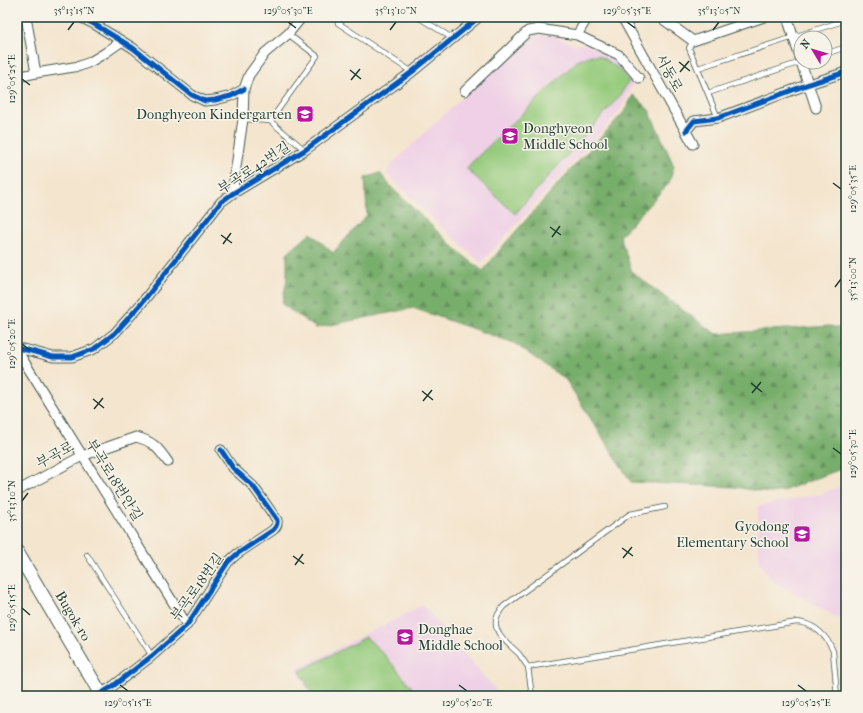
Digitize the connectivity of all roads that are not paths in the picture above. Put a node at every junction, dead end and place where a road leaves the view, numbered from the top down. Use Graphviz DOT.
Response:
graph roads {
  1 [pos="26,17"];
  2 [pos="80,17"];
  3 [pos="302,17"];
  4 [pos="336,17"];
  5 [pos="418,17"];
  6 [pos="479,17"];
  7 [pos="588,17"];
  8 [pos="622,17"];
  9 [pos="764,17"];
  10 [pos="786,17"];
  11 [pos="665,18"];
  12 [pos="846,20"];
  13 [pos="817,30"];
  14 [pos="288,34"];
  15 [pos="577,34"];
  16 [pos="452,38"];
  17 [pos="793,38"];
  18 [pos="122,41"];
  19 [pos="693,41"];
  20 [pos="846,47"];
  21 [pos="833,51"];
  22 [pos="793,65"];
  23 [pos="698,68"];
  24 [pos="804,70"];
  25 [pos="412,72"];
  26 [pos="846,72"];
  27 [pos="36,73"];
  28 [pos="17,77"];
  29 [pos="639,78"];
  30 [pos="808,84"];
  31 [pos="244,89"];
  32 [pos="465,91"];
  33 [pos="708,93"];
  34 [pos="816,108"];
  35 [pos="718,118"];
  36 [pos="243,119"];
  37 [pos="270,121"];
  38 [pos="686,131"];
  39 [pos="693,144"];
  40 [pos="304,150"];
  41 [pos="232,194"];
  42 [pos="17,349"];
  43 [pos="221,450"];
  44 [pos="82,456"];
  45 [pos="168,462"];
  46 [pos="17,492"];
  47 [pos="666,507"];
  48 [pos="17,552"];
  49 [pos="87,555"];
  50 [pos="187,625"];
  51 [pos="152,656"];
  52 [pos="528,667"];
  53 [pos="100,695"];
  54 [pos="532,696"];
  55 [pos="837,696"];
  1 -- 27 [label="street"];
  2 -- 18 [label="street"];
  3 -- 14 [label="street"];
  4 -- 25 [label="lane"];
  5 -- 16 [label="lane"];
  6 -- 16 [label="street, 부곡로42번길"];
  7 -- 15 [label="street"];
  8 -- 38 [label="street, 서동로"];
  9 -- 19 [label="street"];
  10 -- 17 [label="street"];
  11 -- 19 [label="street"];
  12 -- 13 [label="lane"];
  14 -- 31 [label="street"];
  14 -- 37 [label="lane"];
  15 -- 29 [label="street"];
  15 -- 32 [label="street"];
  16 -- 25 [label="street, 부곡로42번길"];
  17 -- 23 [label="lane"];
  18 -- 27 [label="street"];
  18 -- 31 [label="street"];
  19 -- 23 [label="lane"];
  20 -- 21 [label="lane"];
  22 -- 33 [label="lane"];
  23 -- 33 [label="lane"];
  24 -- 30 [label="street"];
  25 -- 40 [label="street, 부곡로42번길"];
  26 -- 30 [label="street"];
  27 -- 28 [label="street"];
  30 -- 34 [label="street"];
  30 -- 35 [label="street"];
  31 -- 36 [label="street"];
  33 -- 35 [label="lane"];
  35 -- 38 [label="street"];
  36 -- 37 [label="lane"];
  36 -- 41 [label="street"];
  37 -- 40 [label="lane"];
  38 -- 39 [label="street, 서동로"];
  40 -- 41 [label="street, 부곡로42번길"];
  41 -- 42 [label="street, 부곡로42번길"];
  42 -- 44 [label="street, 부곡로18번안길"];
  43 -- 50 [label="street, 부곡로18번길"];
  44 -- 45 [label="street, 부곡로"];
  44 -- 46 [label="street, 부곡로"];
  44 -- 50 [label="street, 부곡로18번안길"];
  47 -- 52 [label="lane"];
  48 -- 53 [label="main road, Bugok-ro"];
  49 -- 51 [label="lane"];
  50 -- 51 [label="street, 부곡로18번길"];
  51 -- 53 [label="street, 부곡로18번길"];
  52 -- 54 [label="lane"];
  52 -- 55 [label="lane"];
}
